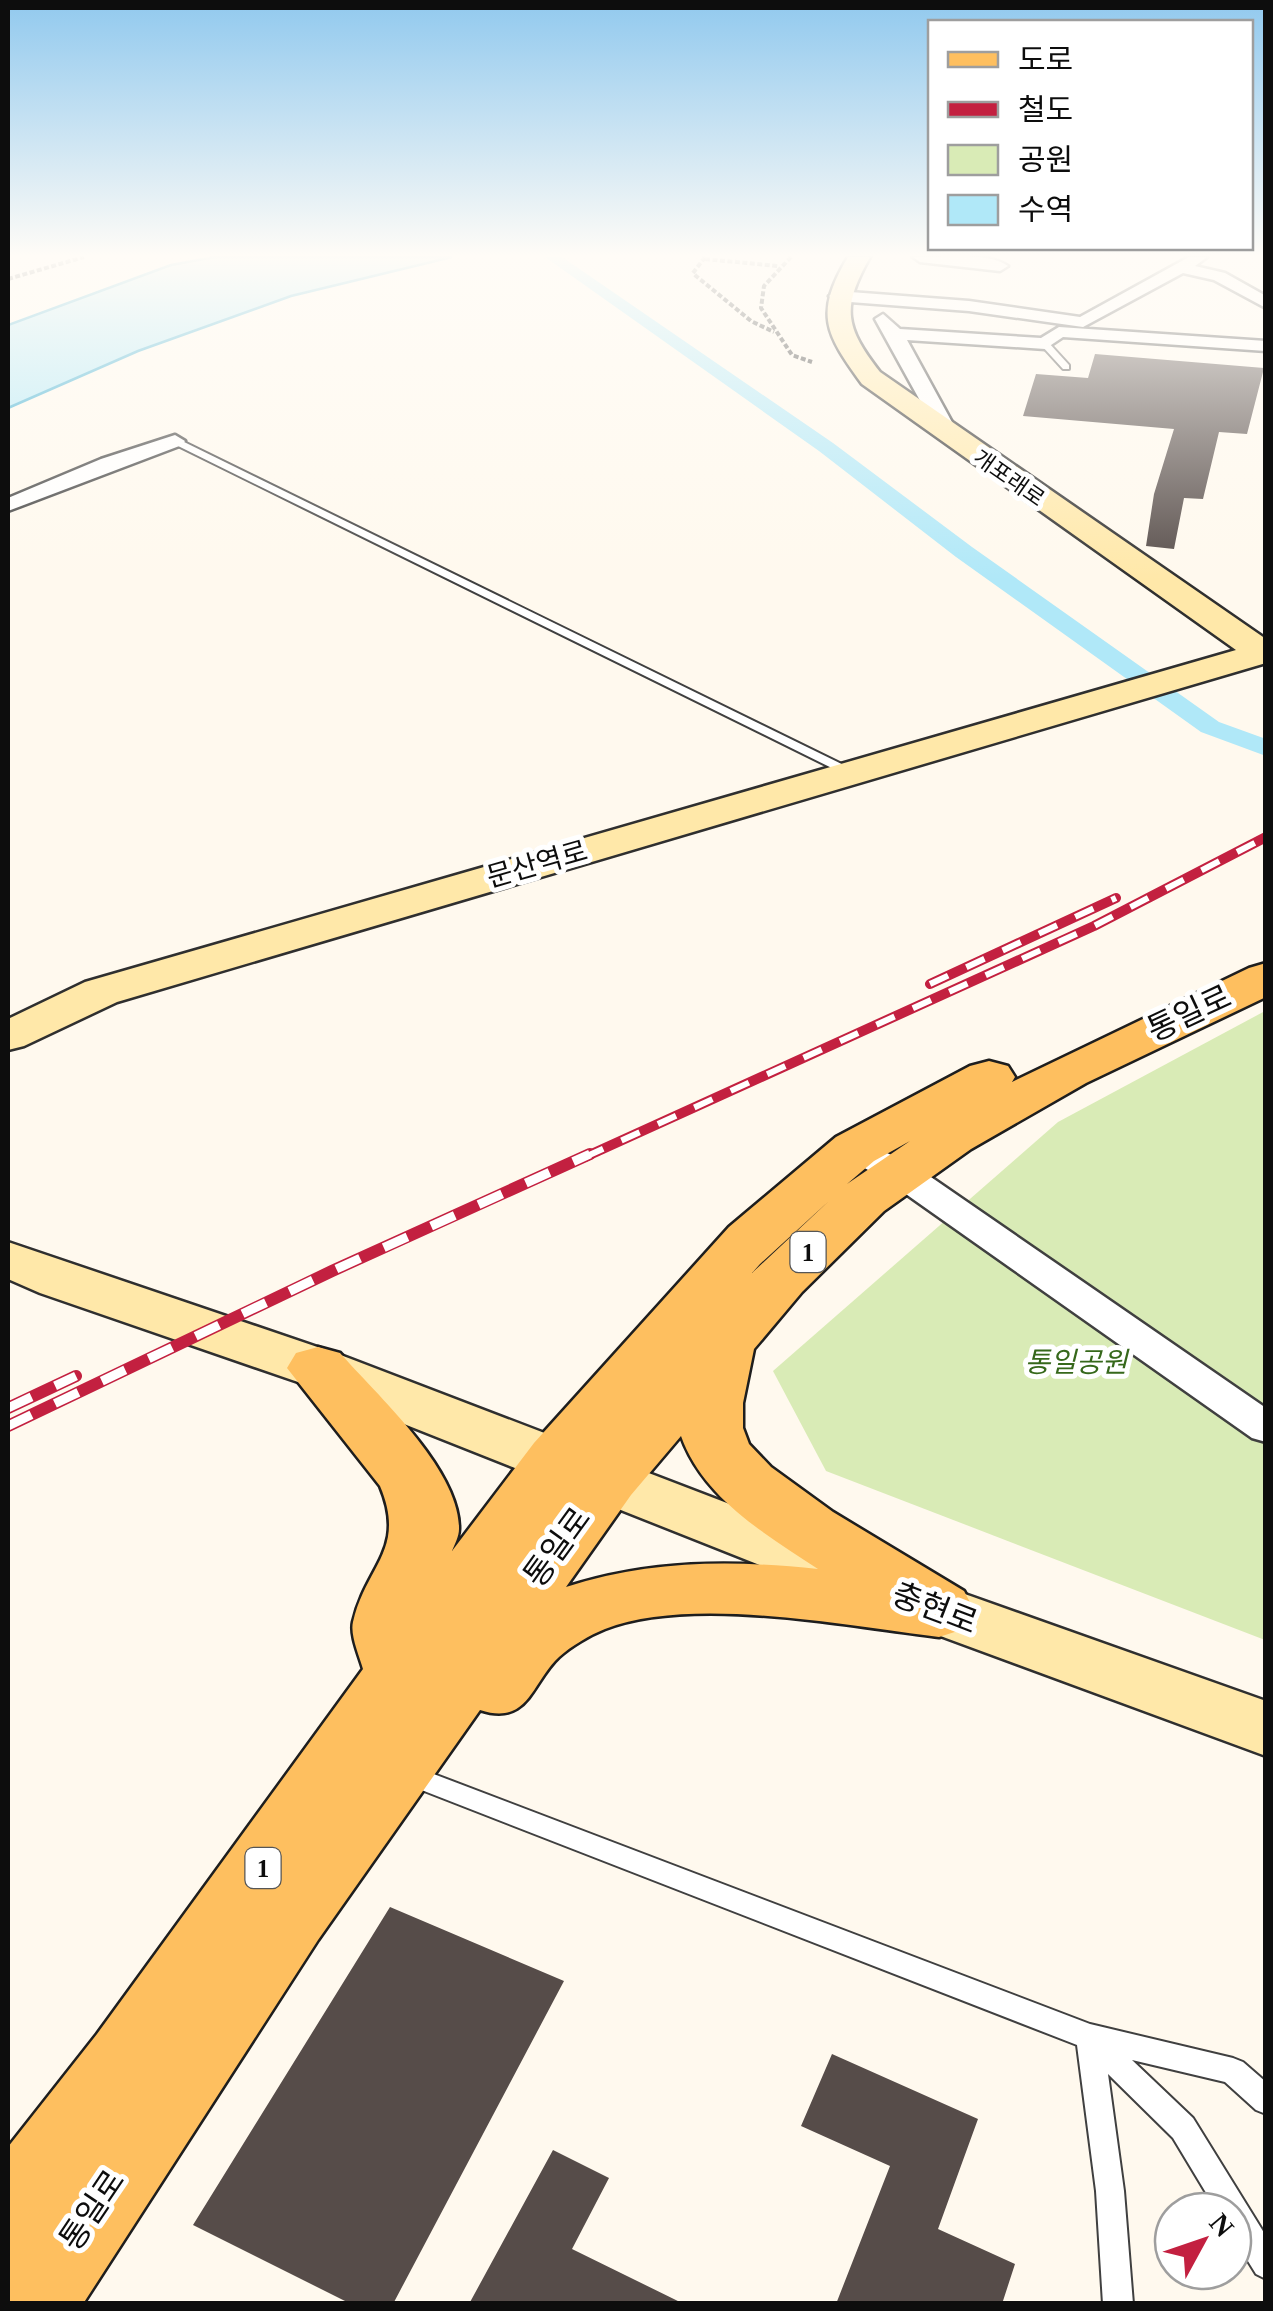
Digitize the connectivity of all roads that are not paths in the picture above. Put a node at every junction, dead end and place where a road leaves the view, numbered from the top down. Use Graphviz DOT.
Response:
graph roads {
  1 [pos="861,365"];
  2 [pos="911,365"];
  3 [pos="949,435"];
  4 [pos="175,441"];
  5 [pos="8,505"];
  6 [pos="1264,652"];
  7 [pos="851,772"];
  8 [pos="1266,950"];
  9 [pos="1266,978"];
  10 [pos="17,1036"];
  11 [pos="877,1160"];
  12 [pos="17,1255"];
  13 [pos="725,1341"];
  14 [pos="318,1368"];
  15 [pos="1266,1428"];
  16 [pos="582,1469"];
  17 [pos="939,1610"];
  18 [pos="400,1674"];
  19 [pos="1266,1728"];
  20 [pos="402,1760"];
  21 [pos="1090,2037"];
  22 [pos="1266,2101"];
  23 [pos="8,2220"];
  24 [pos="1266,2264"];
  25 [pos="28,2304"];
  26 [pos="1118,2304"];
  1 -- 3 [label="street, 개포래로"];
  2 -- 3 [label="street"];
  3 -- 6 [label="street, 개포래로"];
  4 -- 5 [label="street"];
  4 -- 7 [label="lane"];
  6 -- 7 [label="street, 문산역로"];
  7 -- 10 [label="street, 문산역로"];
  8 -- 11 [label="main road, 통일로 / 1"];
  9 -- 11 [label="main road, 통일로 / 1"];
  11 -- 13 [label="main road, 통일로 / 1"];
  11 -- 15 [label="street"];
  11 -- 16 [label="main road, 통일로 / 1"];
  12 -- 14 [label="street"];
  13 -- 16 [label="main road, 통일로 / 1"];
  13 -- 17 [label="main road"];
  14 -- 16 [label="street"];
  14 -- 18 [label="main road"];
  16 -- 17 [label="street, 충현로"];
  16 -- 18 [label="main road, 통일로 / 1"];
  16 -- 20 [label="main road, 통일로 / 1"];
  17 -- 19 [label="street, 충현로"];
  17 -- 20 [label="main road"];
  18 -- 23 [label="main road, 통일로 / 1"];
  20 -- 21 [label="lane"];
  20 -- 25 [label="main road, 통일로 / 1"];
  21 -- 22 [label="lane"];
  21 -- 24 [label="lane"];
  21 -- 26 [label="lane"];
}
